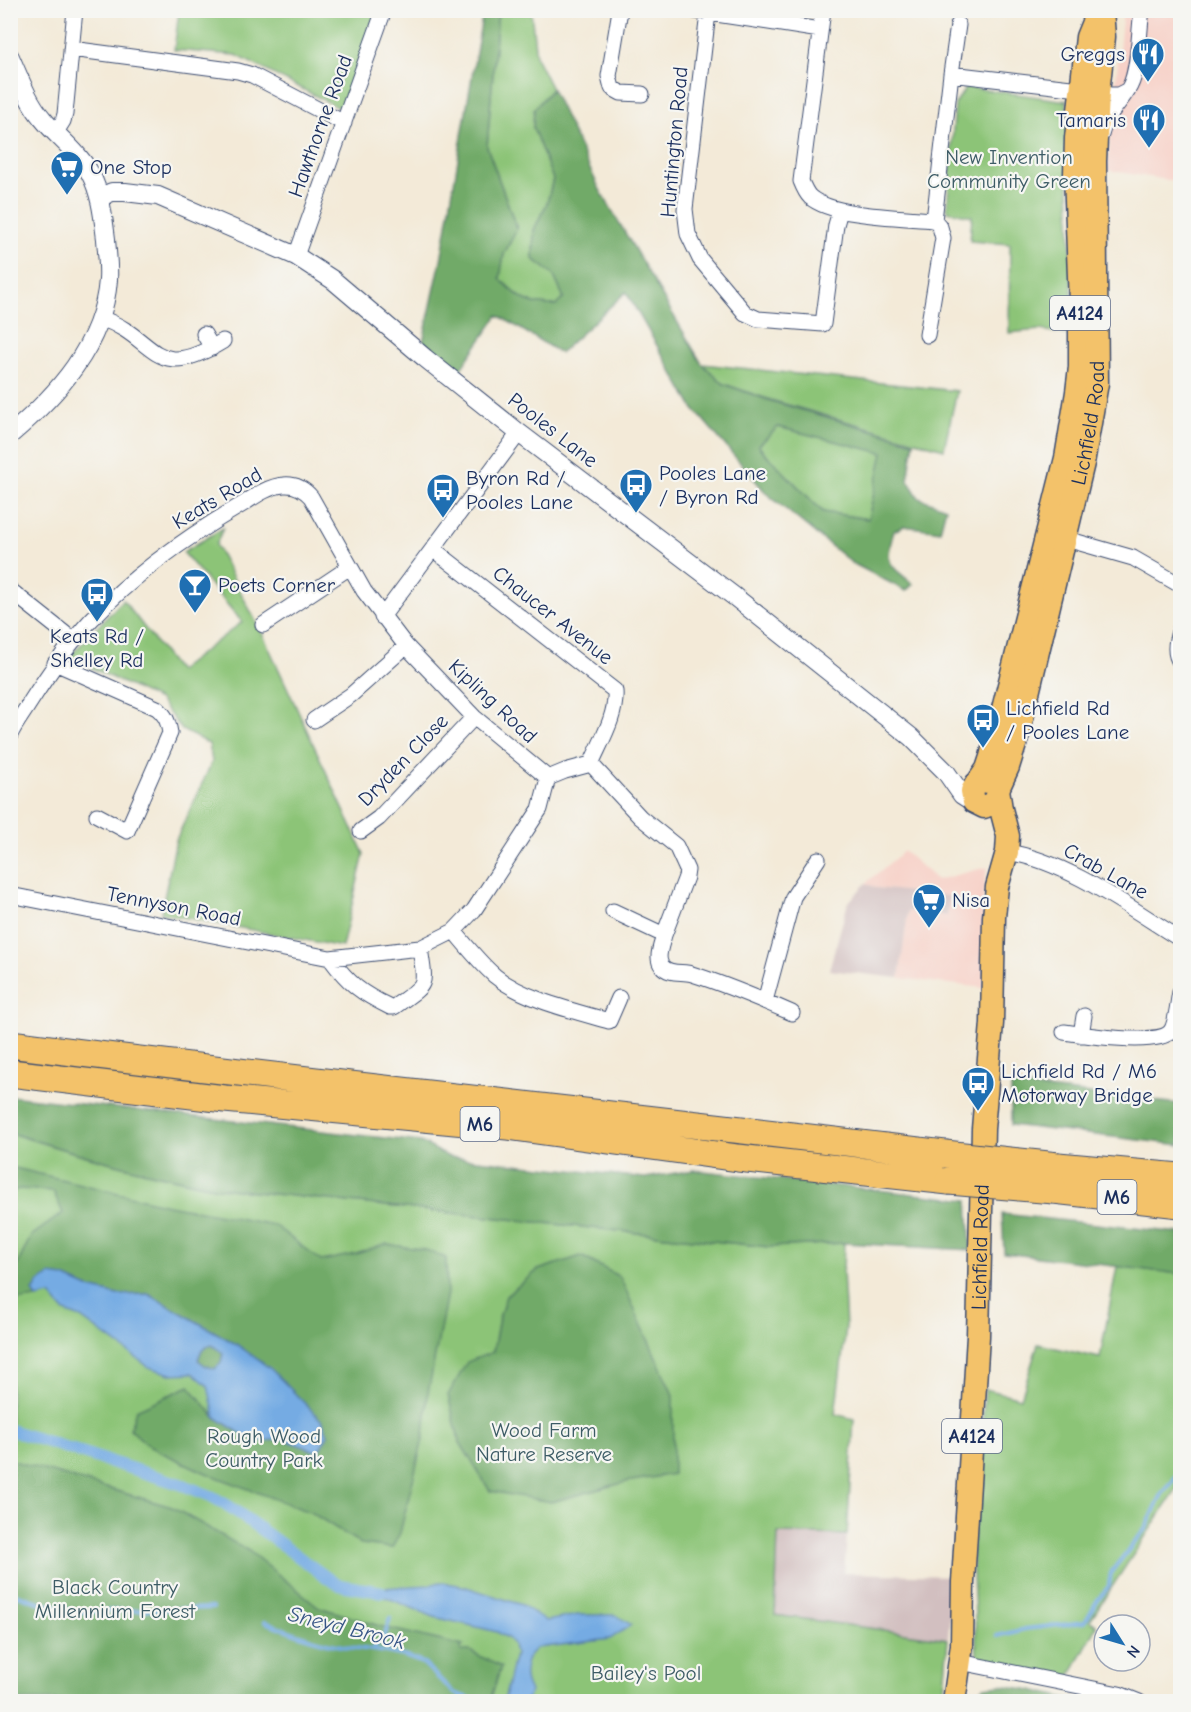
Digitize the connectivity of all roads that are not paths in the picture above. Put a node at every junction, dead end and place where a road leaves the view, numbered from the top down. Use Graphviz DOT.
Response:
graph roads {
  1 [pos="75,10"];
  2 [pos="384,10"];
  3 [pos="620,10"];
  4 [pos="823,10"];
  5 [pos="1100,10"];
  6 [pos="1142,10"];
  7 [pos="699,11"];
  8 [pos="958,25"];
  9 [pos="820,30"];
  10 [pos="71,49"];
  11 [pos="10,57"];
  12 [pos="951,74"];
  13 [pos="14,76"];
  14 [pos="1090,91"];
  15 [pos="1126,92"];
  16 [pos="642,94"];
  17 [pos="344,123"];
  18 [pos="56,132"];
  19 [pos="1095,161"];
  20 [pos="100,197"];
  21 [pos="840,211"];
  22 [pos="934,220"];
  23 [pos="296,256"];
  24 [pos="100,318"];
  25 [pos="927,335"];
  26 [pos="213,341"];
  27 [pos="519,433"];
  28 [pos="10,435"];
  29 [pos="1057,536"];
  30 [pos="433,549"];
  31 [pos="350,567"];
  32 [pos="1180,585"];
  33 [pos="10,590"];
  34 [pos="382,617"];
  35 [pos="263,625"];
  36 [pos="1180,629"];
  37 [pos="73,640"];
  38 [pos="406,646"];
  39 [pos="1180,662"];
  40 [pos="55,663"];
  41 [pos="474,717"];
  42 [pos="314,720"];
  43 [pos="10,735"];
  44 [pos="591,764"];
  45 [pos="548,778"];
  46 [pos="984,793"];
  47 [pos="97,815"];
  48 [pos="361,831"];
  49 [pos="1007,852"];
  50 [pos="818,859"];
  51 [pos="10,895"];
  52 [pos="613,911"];
  53 [pos="454,931"];
  54 [pos="664,935"];
  55 [pos="1180,939"];
  56 [pos="420,948"];
  57 [pos="330,958"];
  58 [pos="1180,992"];
  59 [pos="619,998"];
  60 [pos="765,1001"];
  61 [pos="792,1013"];
  62 [pos="1084,1017"];
  63 [pos="1065,1032"];
  64 [pos="1082,1035"];
  65 [pos="10,1044"];
  66 [pos="10,1073"];
  67 [pos="1180,1177"];
  68 [pos="1056,1178"];
  69 [pos="1180,1204"];
  70 [pos="961,1654"];
  71 [pos="954,1701"];
  72 [pos="1139,1701"];
  1 -- 10 [label="street"];
  2 -- 17 [label="street, Hawthorne Road"];
  3 -- 16 [label="street"];
  4 -- 9 [label="street"];
  5 -- 14 [label="main road, Lichfield Road / A4124"];
  6 -- 15 [label="street"];
  7 -- 9 [label="street"];
  7 -- 21 [label="street, Huntington Road"];
  8 -- 12 [label="street"];
  9 -- 21 [label="street"];
  10 -- 17 [label="street"];
  10 -- 18 [label="street"];
  11 -- 13 [label="street"];
  12 -- 14 [label="street"];
  12 -- 22 [label="street"];
  13 -- 18 [label="street"];
  14 -- 15 [label="street"];
  14 -- 19 [label="main road, Lichfield Road / A4124"];
  14 -- 29 [label="main road, Lichfield Road / A4124"];
  15 -- 19 [label="street"];
  17 -- 23 [label="street, Hawthorne Road"];
  18 -- 20 [label="street"];
  19 -- 29 [label="main road, Lichfield Road / A4124"];
  20 -- 23 [label="street, Pooles Lane"];
  20 -- 24 [label="street"];
  21 -- 22 [label="street"];
  22 -- 25 [label="street"];
  23 -- 27 [label="street, Pooles Lane"];
  24 -- 26 [label="street"];
  24 -- 28 [label="street"];
  27 -- 30 [label="street"];
  27 -- 46 [label="street, Pooles Lane"];
  29 -- 32 [label="street"];
  29 -- 46 [label="main road, Lichfield Road / A4124"];
  30 -- 34 [label="street"];
  30 -- 44 [label="street, Chaucer Avenue"];
  31 -- 34 [label="street, Keats Road"];
  31 -- 35 [label="street"];
  31 -- 37 [label="street, Keats Road"];
  33 -- 37 [label="street"];
  34 -- 38 [label="street, Kipling Road"];
  36 -- 39 [label="street"];
  37 -- 40 [label="street"];
  38 -- 41 [label="street, Kipling Road"];
  38 -- 42 [label="street"];
  40 -- 43 [label="street"];
  40 -- 47 [label="street"];
  41 -- 45 [label="street, Kipling Road"];
  41 -- 48 [label="street, Dryden Close"];
  44 -- 45 [label="street"];
  44 -- 54 [label="street"];
  45 -- 53 [label="street, Tennyson Road"];
  46 -- 49 [label="main road, Lichfield Road / A4124"];
  49 -- 55 [label="street, Crab Lane"];
  49 -- 70 [label="main road, Lichfield Road / A4124"];
  50 -- 60 [label="street"];
  51 -- 57 [label="street, Tennyson Road"];
  52 -- 54 [label="street"];
  53 -- 56 [label="street, Tennyson Road"];
  53 -- 59 [label="street"];
  54 -- 60 [label="street"];
  56 -- 57 [label="street, Tennyson Road"];
  56 -- 57 [label="street"];
  58 -- 64 [label="street"];
  60 -- 61 [label="street"];
  62 -- 64 [label="street"];
  63 -- 64 [label="street"];
  65 -- 68 [label="highway, M6, bridge"];
  66 -- 68 [label="highway, M6, bridge"];
  67 -- 68 [label="highway, M6"];
  68 -- 69 [label="highway, M6"];
  70 -- 71 [label="main road, A4124"];
  70 -- 72 [label="street"];
}
